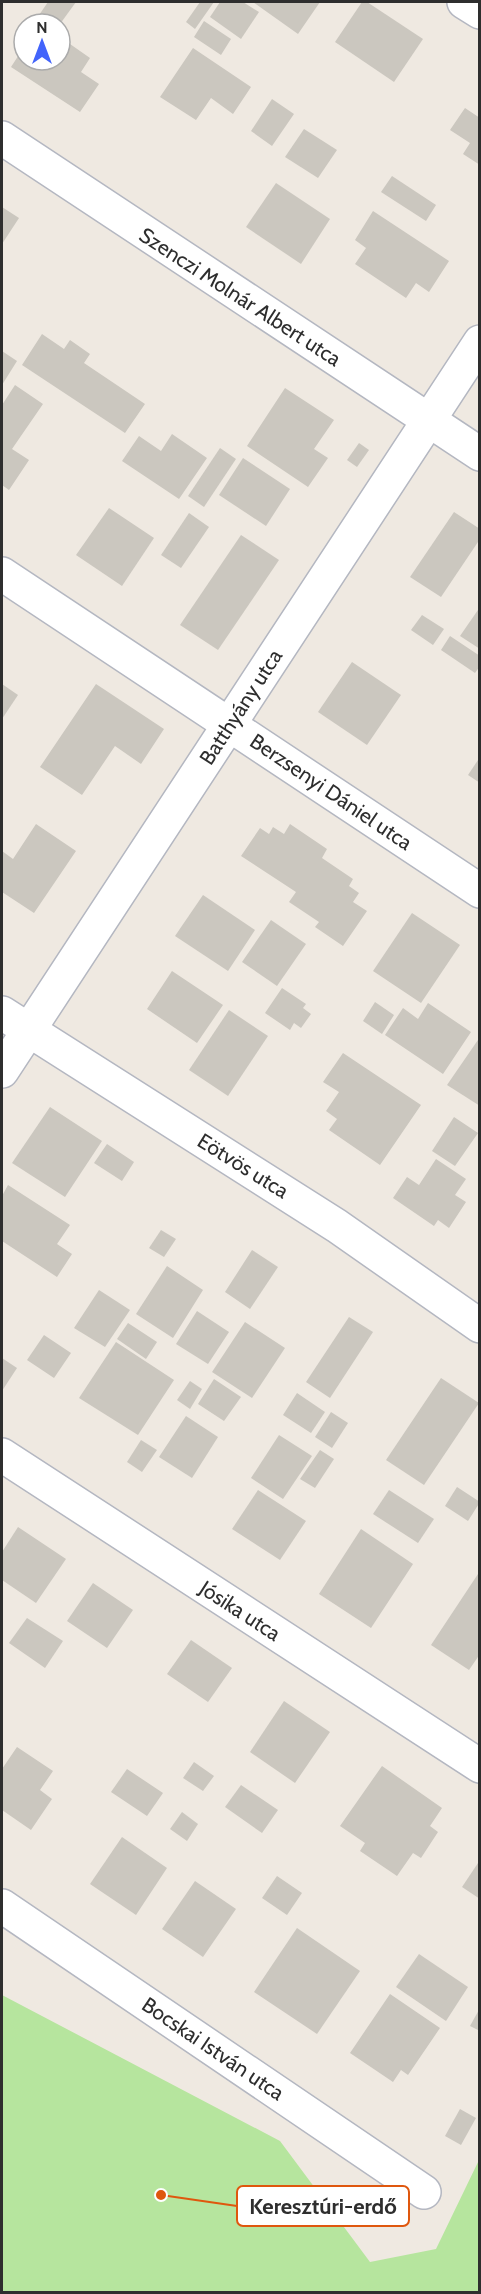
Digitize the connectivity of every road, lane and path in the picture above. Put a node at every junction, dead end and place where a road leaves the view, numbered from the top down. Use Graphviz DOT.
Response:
graph roads {
  1 [pos="464,2"];
  2 [pos="480,12"];
  3 [pos="2,138"];
  4 [pos="480,342"];
  5 [pos="427,420"];
  6 [pos="480,454"];
  7 [pos="2,574"];
  8 [pos="229,724"];
  9 [pos="480,891"];
  10 [pos="2,1013"];
  11 [pos="29,1031"];
  12 [pos="2,1071"];
  13 [pos="480,1326"];
  14 [pos="2,1455"];
  15 [pos="480,1766"];
  16 [pos="2,1906"];
  17 [pos="424,2192"];
  1 -- 2 [label="street"];
  3 -- 5 [label="street, Szenczi Molnár Albert utca"];
  4 -- 5 [label="street, Batthyány utca"];
  5 -- 6 [label="street, Szenczi Molnár Albert utca"];
  5 -- 8 [label="street, Batthyány utca"];
  7 -- 8 [label="street, Berzsenyi Dániel utca"];
  8 -- 9 [label="street, Berzsenyi Dániel utca"];
  8 -- 11 [label="street, Batthyány utca"];
  10 -- 11 [label="street, Eötvös utca"];
  11 -- 12 [label="street, Batthyány utca"];
  11 -- 13 [label="street, Eötvös utca"];
  14 -- 15 [label="street, Jósika utca"];
  16 -- 17 [label="street, Bocskai István utca"];
}
